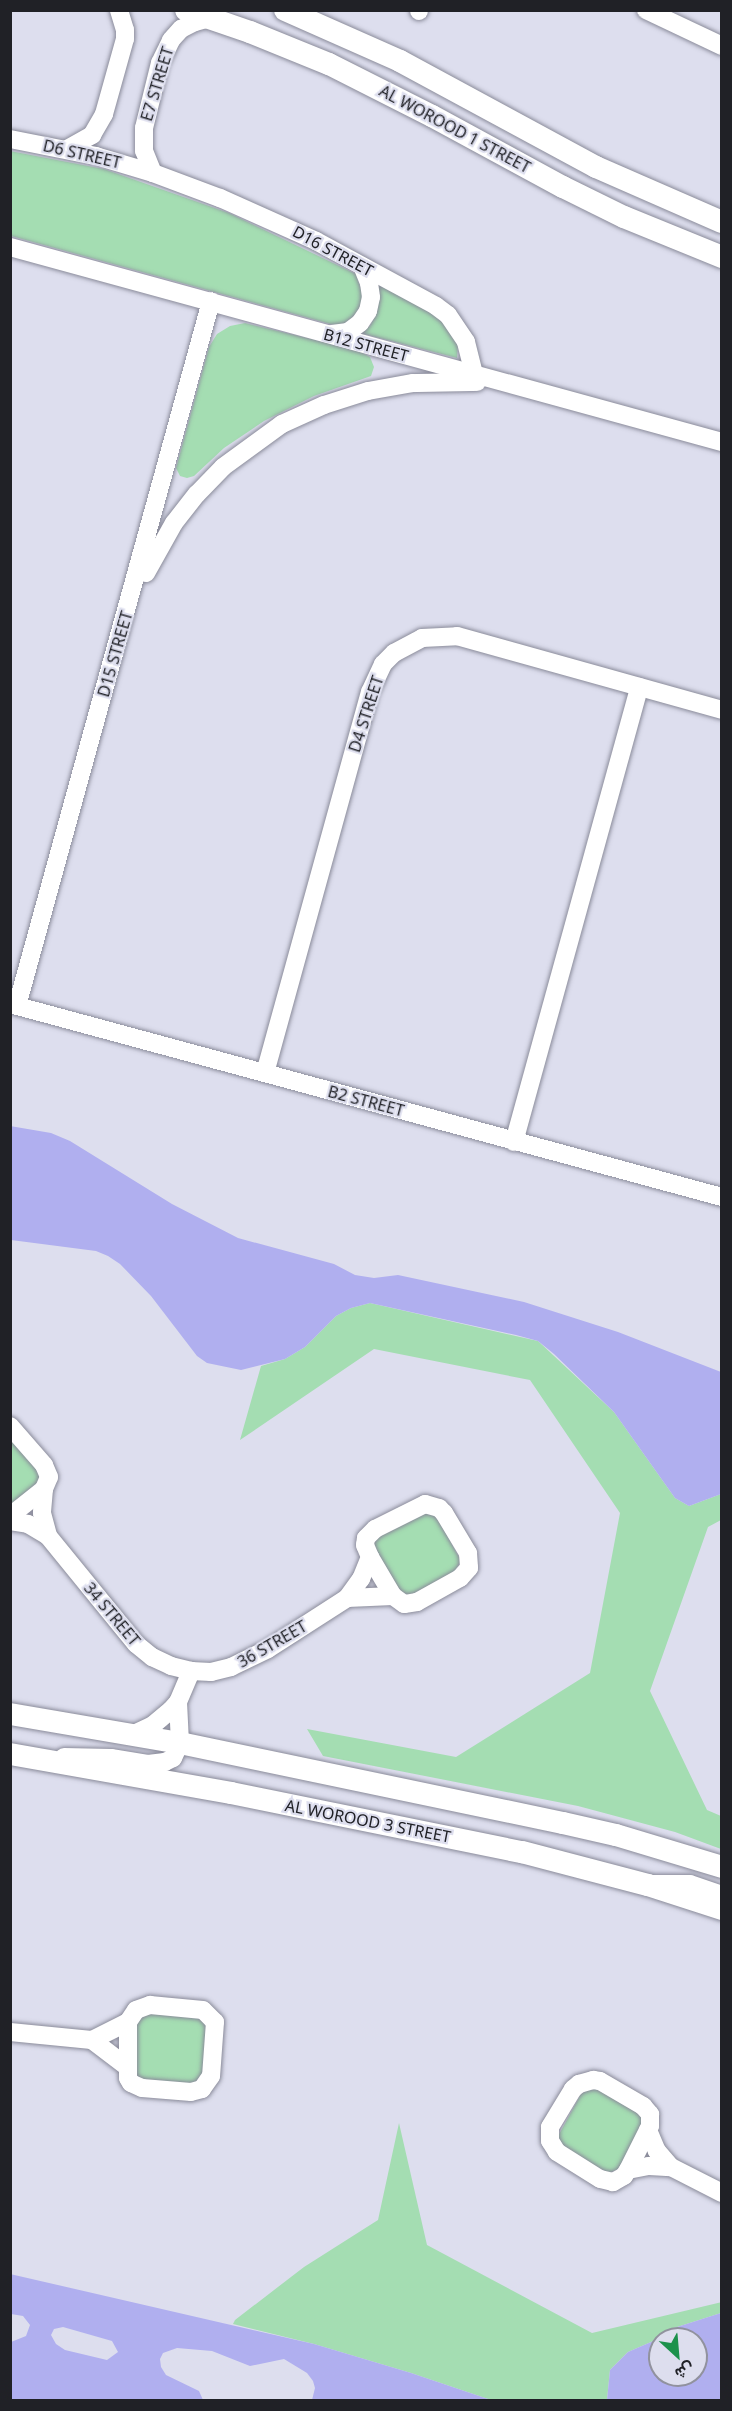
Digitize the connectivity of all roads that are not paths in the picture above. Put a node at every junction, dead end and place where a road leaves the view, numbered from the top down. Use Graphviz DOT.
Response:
graph roads {
  1 [pos="119,10"];
  2 [pos="186,10"];
  3 [pos="285,10"];
  4 [pos="646,10"];
  5 [pos="210,18"];
  6 [pos="682,18"];
  7 [pos="722,45"];
  8 [pos="10,139"];
  9 [pos="67,149"];
  10 [pos="153,173"];
  11 [pos="722,222"];
  12 [pos="10,247"];
  13 [pos="722,257"];
  14 [pos="362,266"];
  15 [pos="212,301"];
  16 [pos="330,335"];
  17 [pos="474,374"];
  18 [pos="510,384"];
  19 [pos="722,442"];
  20 [pos="129,604"];
  21 [pos="639,687"];
  22 [pos="722,710"];
  23 [pos="14,1005"];
  24 [pos="265,1073"];
  25 [pos="514,1142"];
  26 [pos="722,1197"];
  27 [pos="10,1426"];
  28 [pos="45,1489"];
  29 [pos="10,1516"];
  30 [pos="10,1521"];
  31 [pos="48,1536"];
  32 [pos="370,1557"];
  33 [pos="393,1596"];
  34 [pos="347,1598"];
  35 [pos="191,1671"];
  36 [pos="178,1702"];
  37 [pos="10,1714"];
  38 [pos="132,1735"];
  39 [pos="180,1743"];
  40 [pos="10,1754"];
  41 [pos="44,1759"];
  42 [pos="722,1867"];
  43 [pos="648,1884"];
  44 [pos="722,1895"];
  45 [pos="722,1909"];
  46 [pos="128,2022"];
  47 [pos="10,2032"];
  48 [pos="92,2040"];
  49 [pos="126,2066"];
  50 [pos="648,2130"];
  51 [pos="672,2168"];
  52 [pos="628,2170"];
  53 [pos="722,2193"];
  1 -- 9 [label="street"];
  2 -- 5 [label="street, AL WOROOD 1 STREET"];
  3 -- 11 [label="street, AL WOROOD 1 STREET"];
  4 -- 6 [label="street"];
  5 -- 10 [label="street, E7 STREET"];
  5 -- 13 [label="street, AL WOROOD 1 STREET"];
  6 -- 7 [label="street"];
  8 -- 9 [label="street, D6 STREET"];
  9 -- 10 [label="street, D6 STREET"];
  10 -- 14 [label="street, D16 STREET"];
  12 -- 15 [label="street, B12 STREET"];
  14 -- 16 [label="street"];
  14 -- 17 [label="street, D16 STREET"];
  15 -- 16 [label="street, B12 STREET"];
  15 -- 20 [label="street, D15 STREET"];
  16 -- 17 [label="street, B12 STREET"];
  17 -- 18 [label="street, B12 STREET"];
  18 -- 19 [label="street, B12 STREET"];
  18 -- 20 [label="street"];
  20 -- 23 [label="street, D15 STREET"];
  21 -- 22 [label="street, D4 STREET"];
  21 -- 24 [label="street, D4 STREET"];
  21 -- 25 [label="street"];
  23 -- 24 [label="street, B2 STREET"];
  24 -- 25 [label="street, B2 STREET"];
  25 -- 26 [label="street, B2 STREET"];
  27 -- 28 [label="street, 34 STREET"];
  28 -- 29 [label="street"];
  28 -- 31 [label="street, 34 STREET"];
  30 -- 31 [label="street, 34 STREET"];
  31 -- 35 [label="street, 34 STREET"];
  32 -- 33 [label="street"];
  32 -- 33 [label="street, 36 STREET"];
  32 -- 34 [label="street, 36 STREET"];
  33 -- 34 [label="street, 36 STREET"];
  34 -- 35 [label="street, 36 STREET"];
  35 -- 36 [label="street"];
  36 -- 38 [label="street"];
  36 -- 39 [label="street"];
  37 -- 38 [label="street"];
  38 -- 39 [label="street"];
  39 -- 41 [label="street"];
  39 -- 42 [label="street"];
  40 -- 41 [label="street, AL WOROOD 3 STREET"];
  41 -- 43 [label="street, AL WOROOD 3 STREET"];
  43 -- 44 [label="street"];
  43 -- 45 [label="street, AL WOROOD 3 STREET"];
  46 -- 48 [label="street"];
  46 -- 49 [label="street"];
  46 -- 49 [label="street"];
  47 -- 48 [label="street"];
  48 -- 49 [label="street"];
  50 -- 51 [label="street"];
  50 -- 52 [label="street"];
  50 -- 52 [label="street"];
  51 -- 52 [label="street"];
  51 -- 53 [label="street"];
}
